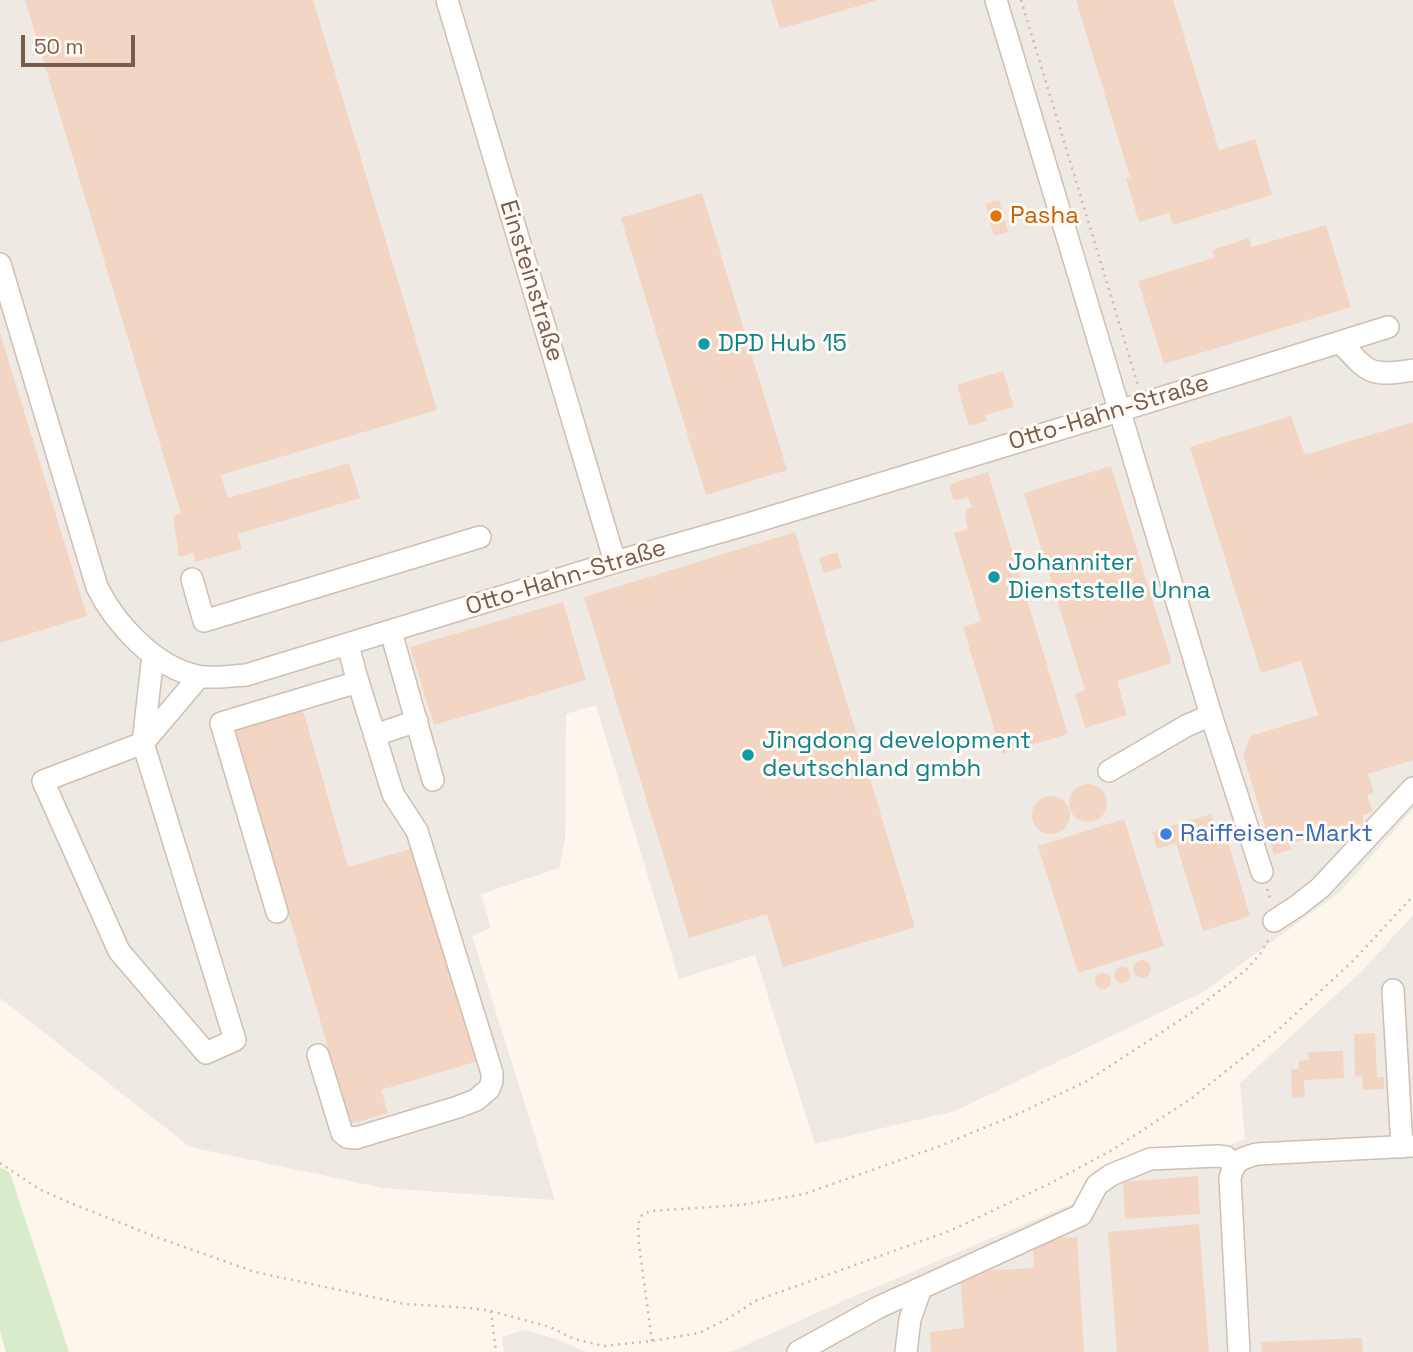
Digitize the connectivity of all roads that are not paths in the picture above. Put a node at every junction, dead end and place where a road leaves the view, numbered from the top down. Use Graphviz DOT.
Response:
graph roads {
  1 [pos="447,0"];
  2 [pos="996,0"];
  3 [pos="0,264"];
  4 [pos="1388,327"];
  5 [pos="1340,342"];
  6 [pos="1413,370"];
  7 [pos="1119,411"];
  8 [pos="480,537"];
  9 [pos="615,562"];
  10 [pos="191,579"];
  11 [pos="391,632"];
  12 [pos="348,645"];
  13 [pos="153,655"];
  14 [pos="199,677"];
  15 [pos="358,682"];
  16 [pos="1211,715"];
  17 [pos="417,722"];
  18 [pos="375,735"];
  19 [pos="143,743"];
  20 [pos="1109,771"];
  21 [pos="433,780"];
  22 [pos="1413,788"];
  23 [pos="1262,872"];
  24 [pos="277,912"];
  25 [pos="1274,920"];
  26 [pos="1393,990"];
  27 [pos="318,1055"];
  28 [pos="1408,1147"];
  29 [pos="1237,1163"];
  30 [pos="921,1288"];
  31 [pos="798,1352"];
  32 [pos="906,1352"];
  33 [pos="1239,1352"];
  1 -- 9 [label="street, Einsteinstraße"];
  2 -- 7 [label="street"];
  3 -- 13 [label="street, Otto-Hahn-Straße"];
  4 -- 5 [label="street, Otto-Hahn-Straße"];
  5 -- 6 [label="street"];
  5 -- 7 [label="street, Otto-Hahn-Straße"];
  7 -- 9 [label="street, Otto-Hahn-Straße"];
  7 -- 16 [label="street"];
  8 -- 10 [label="street"];
  9 -- 11 [label="street, Otto-Hahn-Straße"];
  11 -- 12 [label="street, Otto-Hahn-Straße"];
  11 -- 17 [label="street"];
  12 -- 14 [label="street, Otto-Hahn-Straße"];
  12 -- 15 [label="street"];
  13 -- 14 [label="street, Otto-Hahn-Straße"];
  13 -- 19 [label="street"];
  14 -- 19 [label="street"];
  15 -- 18 [label="street"];
  15 -- 24 [label="street"];
  16 -- 20 [label="street"];
  16 -- 23 [label="street"];
  17 -- 18 [label="street"];
  17 -- 21 [label="street"];
  18 -- 27 [label="street"];
  19 -- 19 [label="street"];
  22 -- 25 [label="street"];
  26 -- 28 [label="street"];
  28 -- 29 [label="street"];
  29 -- 30 [label="street"];
  29 -- 33 [label="street"];
  30 -- 31 [label="street"];
  30 -- 32 [label="street"];
}
